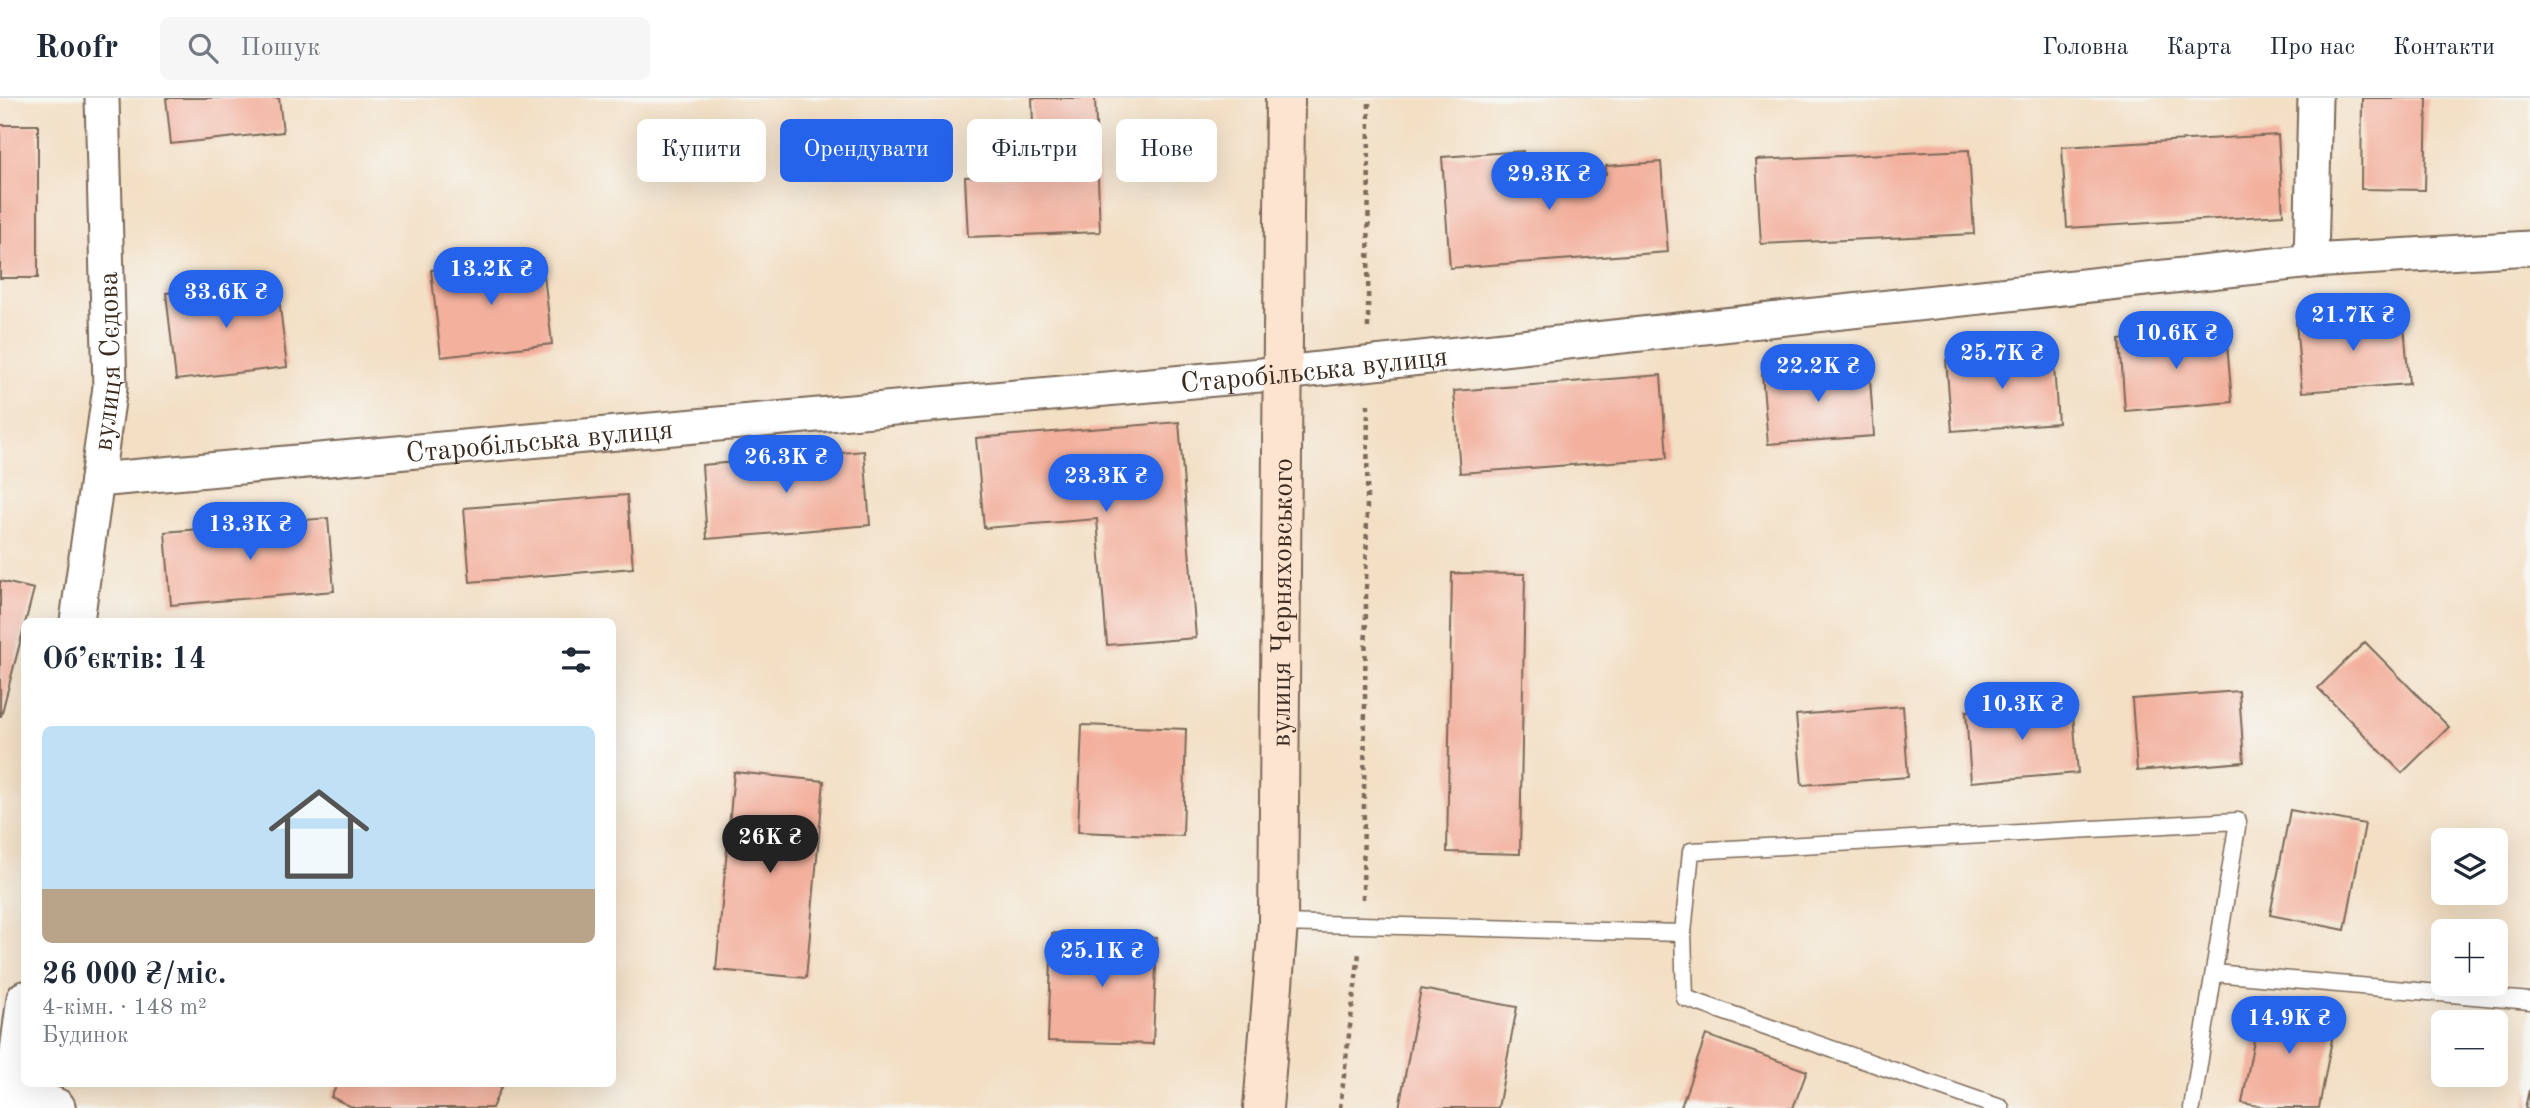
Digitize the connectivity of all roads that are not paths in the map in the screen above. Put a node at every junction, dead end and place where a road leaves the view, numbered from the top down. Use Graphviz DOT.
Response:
graph roads {
  1 [pos="103,98"];
  2 [pos="1285,98"];
  3 [pos="2315,98"];
  4 [pos="2530,248"];
  5 [pos="2311,261"];
  6 [pos="1283,373"];
  7 [pos="97,480"];
  8 [pos="77,618"];
  9 [pos="1278,923"];
  10 [pos="1683,933"];
  11 [pos="2214,973"];
  12 [pos="2530,1001"];
  13 [pos="21,1013"];
  14 [pos="5,1094"];
  15 [pos="56,1108"];
  16 [pos="1263,1108"];
  17 [pos="2001,1108"];
  18 [pos="2192,1108"];
  1 -- 7 [label="street, вулиця Сєдова"];
  2 -- 6 [label="main road, вулиця Черняховського"];
  3 -- 5 [label="street"];
  4 -- 5 [label="street, Старобільська вулиця"];
  5 -- 6 [label="street, Старобільська вулиця"];
  6 -- 7 [label="street, Старобільська вулиця"];
  6 -- 9 [label="main road, вулиця Черняховського"];
  7 -- 8 [label="street, вулиця Сєдова"];
  9 -- 10 [label="lane"];
  9 -- 16 [label="main road, вулиця Черняховського"];
  10 -- 11 [label="lane"];
  10 -- 17 [label="lane"];
  11 -- 12 [label="lane"];
  11 -- 18 [label="lane"];
  13 -- 14 [label="street"];
  14 -- 15 [label="street"];
}
